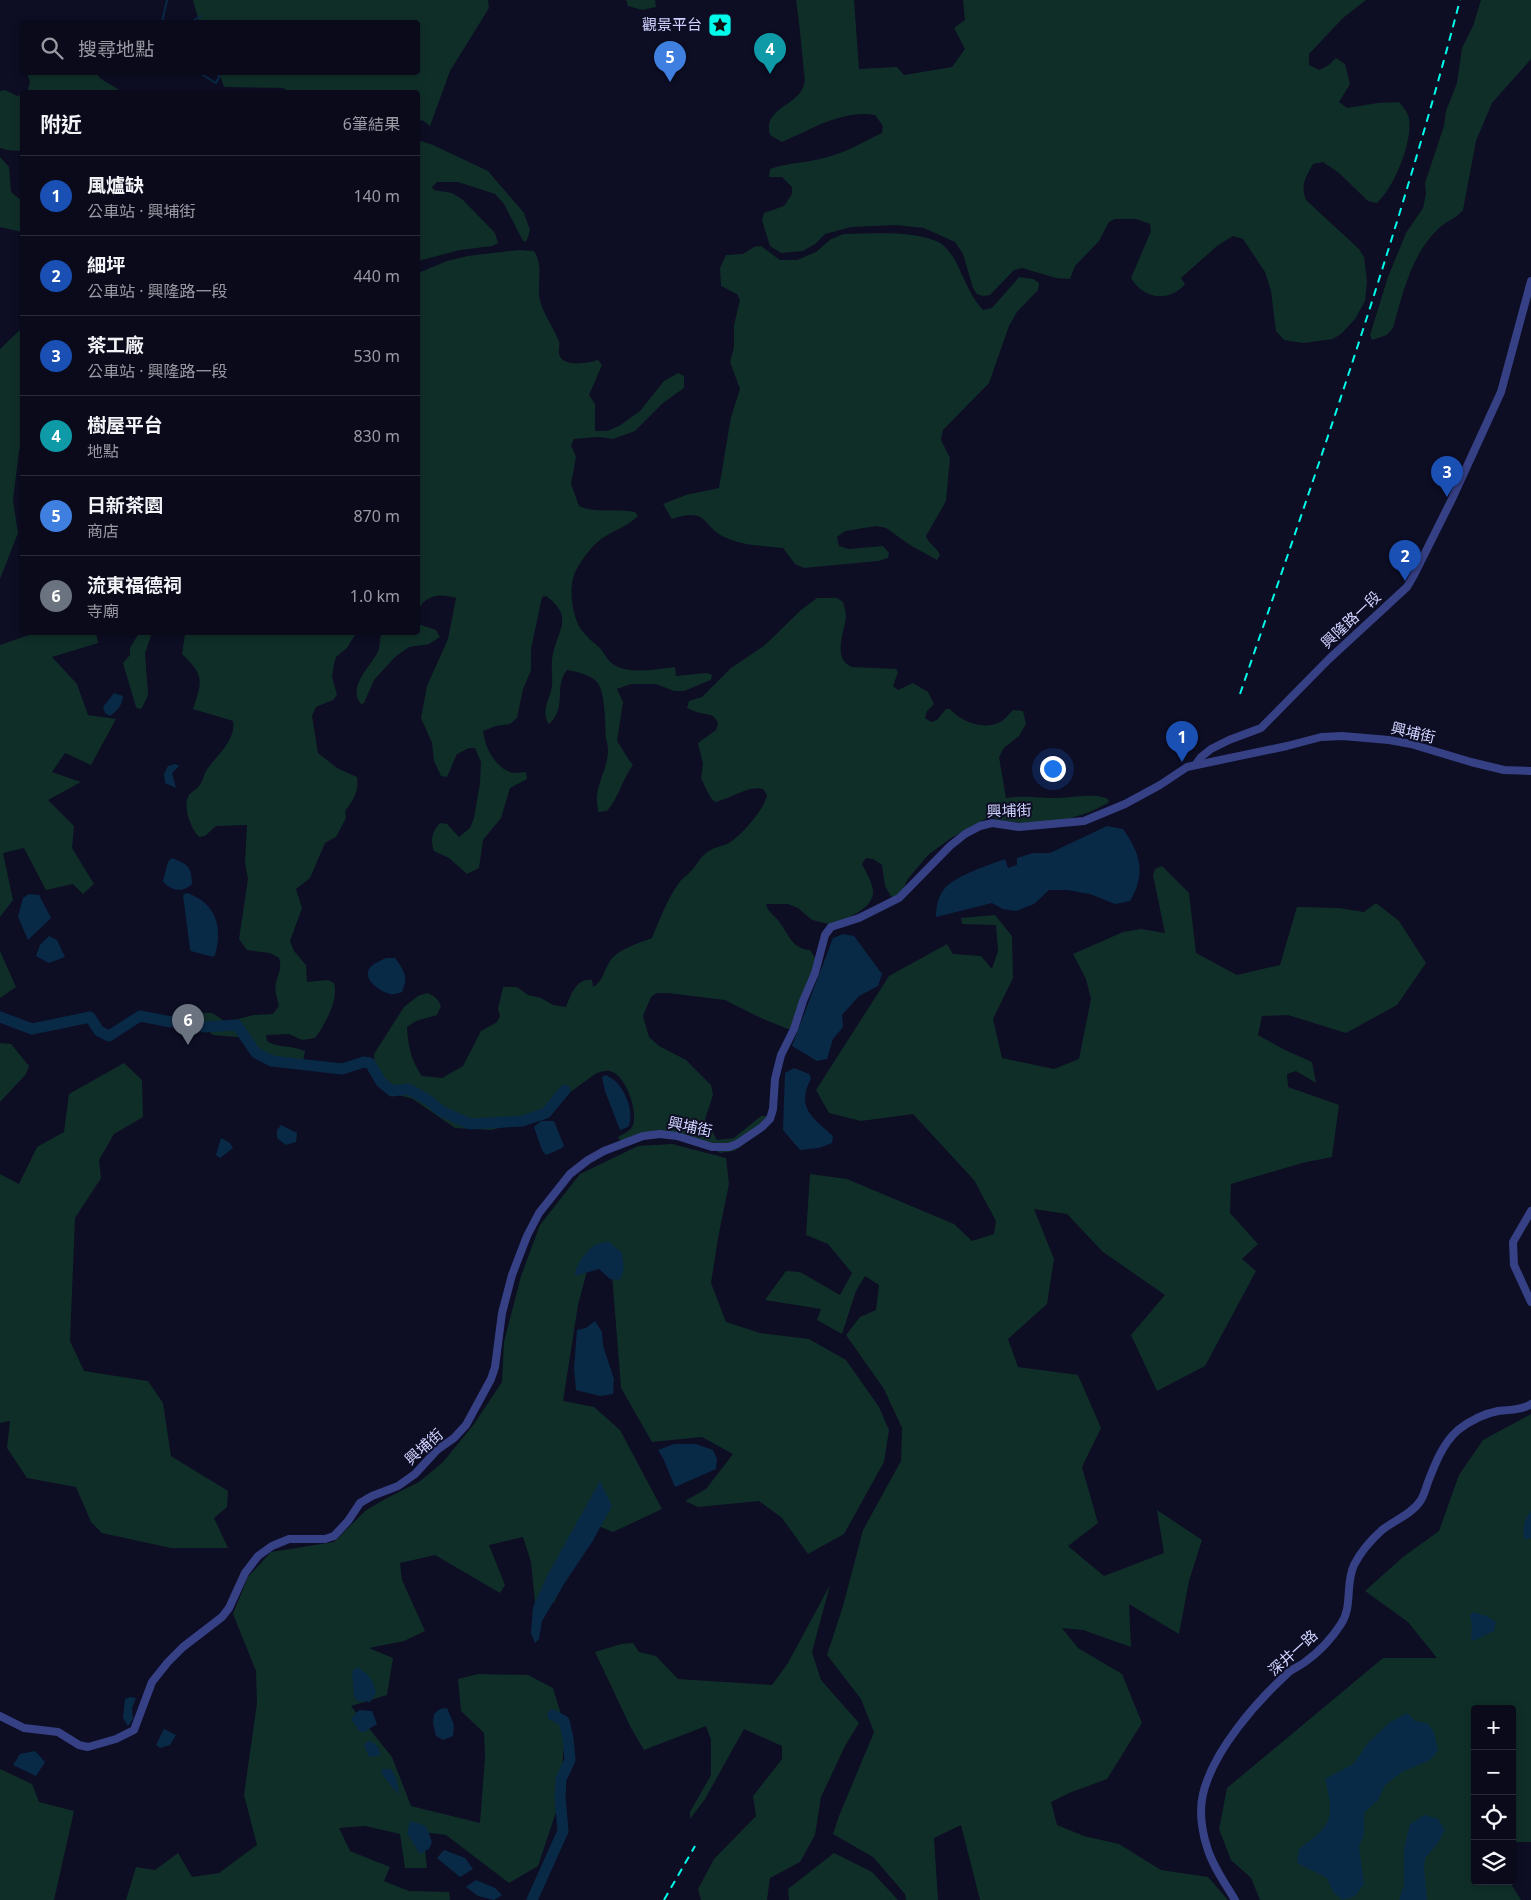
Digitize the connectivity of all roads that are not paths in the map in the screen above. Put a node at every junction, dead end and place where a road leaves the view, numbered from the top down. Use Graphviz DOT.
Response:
graph roads {
  1 [pos="1531,281"];
  2 [pos="1218,746"];
  3 [pos="1223,759"];
  4 [pos="1196,764"];
  5 [pos="1531,771"];
  6 [pos="1531,1211"];
  7 [pos="1531,1302"];
  8 [pos="1531,1404"];
  9 [pos="0,1716"];
  10 [pos="1235,1900"];
  1 -- 2 [label="street, 興隆路一段"];
  2 -- 3 [label="street"];
  2 -- 4 [label="street, 興隆路一段"];
  3 -- 4 [label="street, 興埔街"];
  3 -- 5 [label="street, 興埔街"];
  4 -- 9 [label="street, 興埔街"];
  6 -- 7 [label="street"];
  8 -- 10 [label="street, 深井一路"];
}
